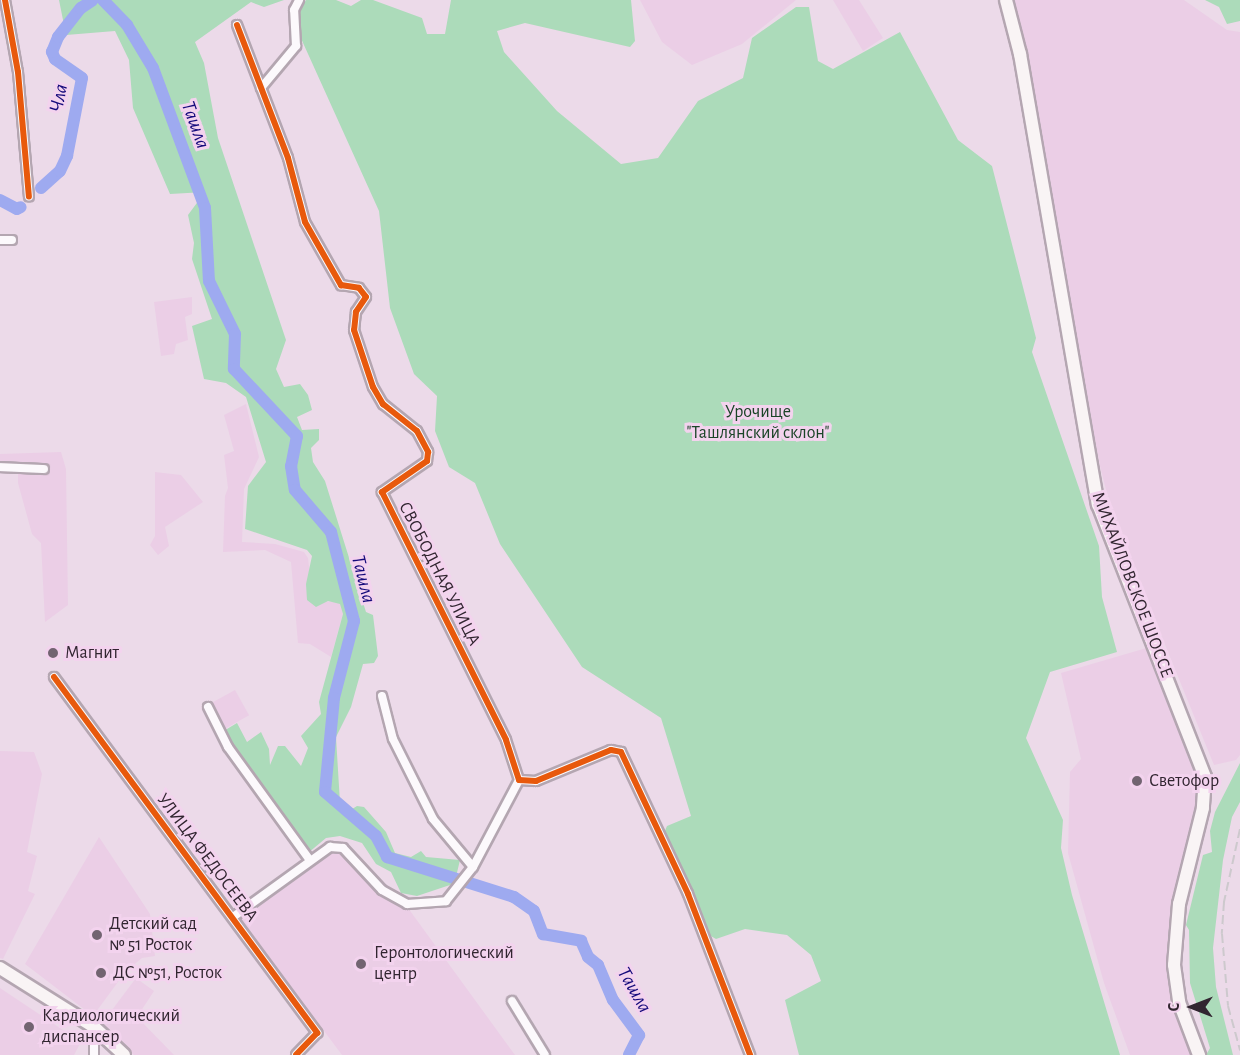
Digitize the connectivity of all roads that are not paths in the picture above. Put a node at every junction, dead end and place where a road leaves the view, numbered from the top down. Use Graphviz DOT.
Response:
graph roads {
  1 [pos="5,0"];
  2 [pos="299,0"];
  3 [pos="997,0"];
  4 [pos="1006,0"];
  5 [pos="0,1"];
  6 [pos="237,25"];
  7 [pos="1017,39"];
  8 [pos="261,88"];
  9 [pos="29,197"];
  10 [pos="0,240"];
  11 [pos="12,240"];
  12 [pos="0,467"];
  13 [pos="44,469"];
  14 [pos="54,677"];
  15 [pos="382,696"];
  16 [pos="208,707"];
  17 [pos="519,780"];
  18 [pos="309,859"];
  19 [pos="473,867"];
  20 [pos="233,917"];
  21 [pos="0,968"];
  22 [pos="512,1001"];
  23 [pos="94,1027"];
  24 [pos="94,1055"];
  25 [pos="124,1055"];
  26 [pos="296,1055"];
  27 [pos="544,1055"];
  28 [pos="750,1055"];
  29 [pos="1199,1055"];
  1 -- 5 [label="street"];
  1 -- 9 [label="street"];
  2 -- 8 [label="street"];
  3 -- 7 [label="main road"];
  4 -- 7 [label="main road, МИХАЙЛОВСКОЕ ШОССЕ"];
  6 -- 8 [label="street, СВОБОДНАЯ УЛИЦА"];
  7 -- 29 [label="main road, МИХАЙЛОВСКОЕ ШОССЕ"];
  8 -- 17 [label="street, СВОБОДНАЯ УЛИЦА"];
  10 -- 11 [label="street"];
  12 -- 13 [label="street"];
  14 -- 20 [label="street, УЛИЦА ФЕДОСЕЕВА"];
  15 -- 19 [label="street"];
  16 -- 18 [label="street"];
  17 -- 19 [label="street"];
  17 -- 28 [label="street"];
  18 -- 19 [label="street, УЛИЦА ФЕДОСЕЕВА"];
  18 -- 20 [label="street, УЛИЦА ФЕДОСЕЕВА"];
  20 -- 26 [label="street, УЛИЦА ФЕДОСЕЕВА"];
  21 -- 23 [label="main road"];
  22 -- 27 [label="street"];
  23 -- 24 [label="street"];
  23 -- 25 [label="main road"];
}
